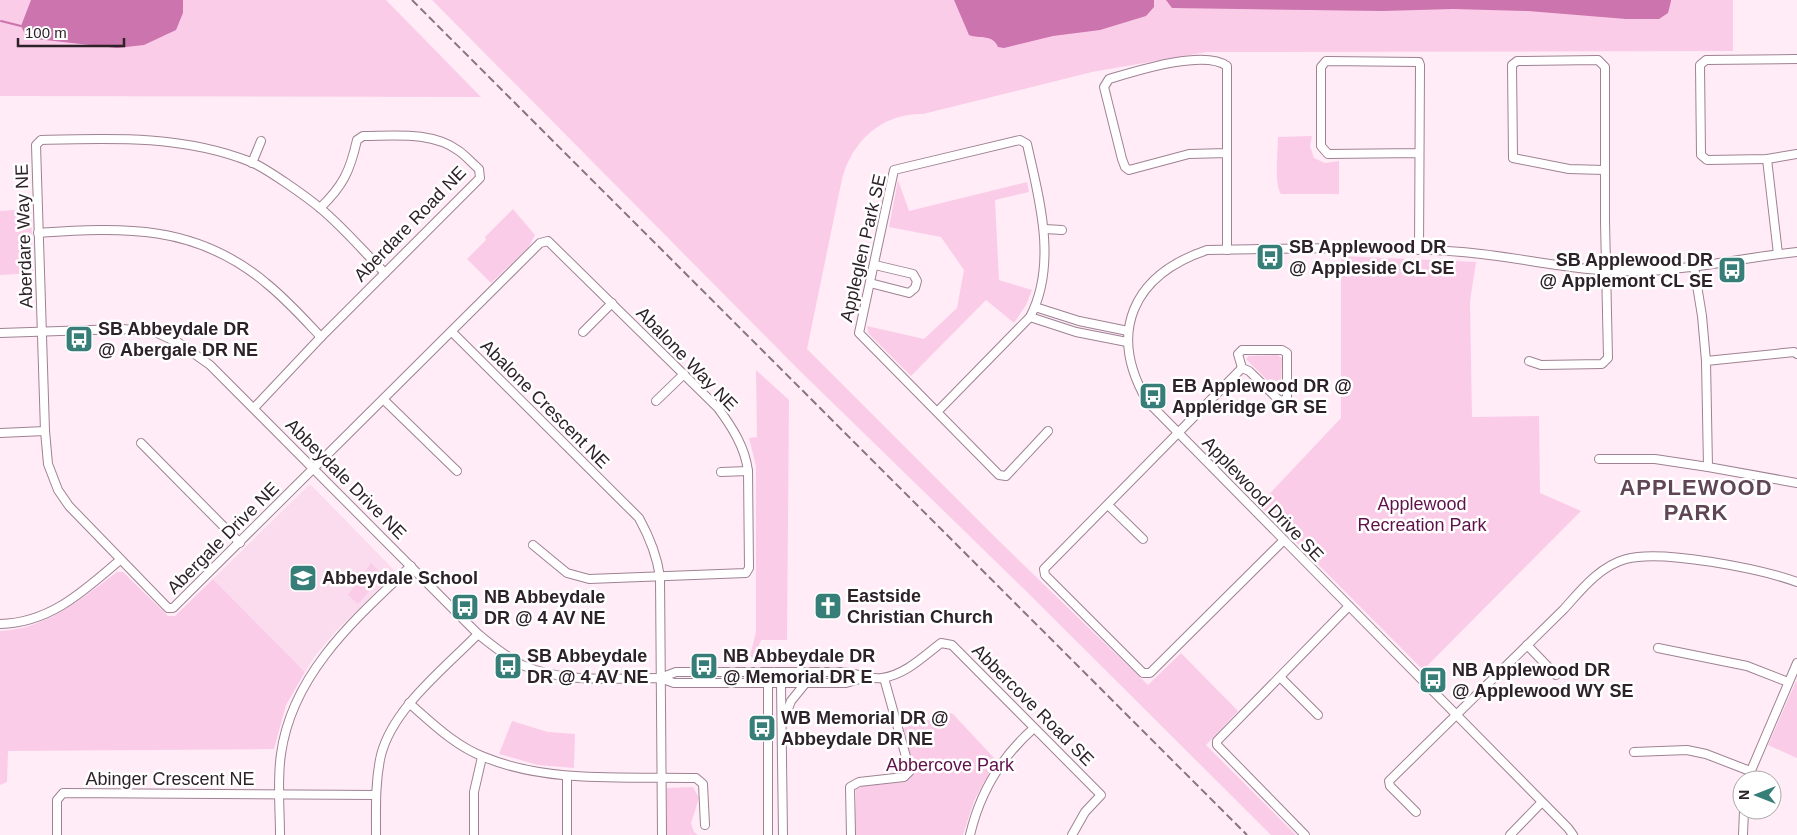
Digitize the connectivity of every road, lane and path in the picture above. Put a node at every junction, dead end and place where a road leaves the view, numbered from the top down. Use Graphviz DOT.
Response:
graph roads {
  1 [pos="1797,59"];
  2 [pos="262,141"];
  3 [pos="1227,153"];
  4 [pos="1419,153"];
  5 [pos="1797,154"];
  6 [pos="1767,159"];
  7 [pos="252,163"];
  8 [pos="1604,170"];
  9 [pos="320,208"];
  10 [pos="1045,229"];
  11 [pos="1062,230"];
  12 [pos="38,232"];
  13 [pos="1227,250"];
  14 [pos="1419,250"];
  15 [pos="1797,252"];
  16 [pos="1778,254"];
  17 [pos="875,265"];
  18 [pos="1694,267"];
  19 [pos="1606,271"];
  20 [pos="385,273"];
  21 [pos="870,283"];
  22 [pos="612,303"];
  23 [pos="1035,308"];
  24 [pos="1030,317"];
  25 [pos="1079,321"];
  26 [pos="42,331"];
  27 [pos="1128,331"];
  28 [pos="452,332"];
  29 [pos="583,332"];
  30 [pos="1076,332"];
  31 [pos="0,333"];
  32 [pos="321,337"];
  33 [pos="1127,342"];
  34 [pos="1797,354"];
  35 [pos="1529,361"];
  36 [pos="1706,361"];
  37 [pos="1242,368"];
  38 [pos="684,374"];
  39 [pos="384,400"];
  40 [pos="656,401"];
  41 [pos="254,408"];
  42 [pos="938,410"];
  43 [pos="45,431"];
  44 [pos="1048,431"];
  45 [pos="0,433"];
  46 [pos="1179,434"];
  47 [pos="141,443"];
  48 [pos="1599,459"];
  49 [pos="1708,467"];
  50 [pos="313,470"];
  51 [pos="457,471"];
  52 [pos="748,471"];
  53 [pos="721,472"];
  54 [pos="1797,483"];
  55 [pos="1108,505"];
  56 [pos="1143,539"];
  57 [pos="1283,541"];
  58 [pos="240,543"];
  59 [pos="534,546"];
  60 [pos="120,560"];
  61 [pos="410,566"];
  62 [pos="660,577"];
  63 [pos="1797,582"];
  64 [pos="1349,606"];
  65 [pos="0,624"];
  66 [pos="478,634"];
  67 [pos="1527,645"];
  68 [pos="1658,648"];
  69 [pos="1797,663"];
  70 [pos="774,672"];
  71 [pos="1556,675"];
  72 [pos="1280,677"];
  73 [pos="660,678"];
  74 [pos="863,678"];
  75 [pos="884,678"];
  76 [pos="1788,682"];
  77 [pos="768,684"];
  78 [pos="781,684"];
  79 [pos="804,684"];
  80 [pos="410,703"];
  81 [pos="1318,715"];
  82 [pos="1456,716"];
  83 [pos="782,725"];
  84 [pos="1034,728"];
  85 [pos="1634,752"];
  86 [pos="482,757"];
  87 [pos="1747,770"];
  88 [pos="1750,770"];
  89 [pos="567,776"];
  90 [pos="663,778"];
  91 [pos="280,794"];
  92 [pos="376,795"];
  93 [pos="1542,802"];
  94 [pos="1416,812"];
  95 [pos="1744,820"];
  96 [pos="705,824"];
  97 [pos="57,835"];
  98 [pos="280,835"];
  99 [pos="376,835"];
  100 [pos="474,835"];
  101 [pos="567,835"];
  102 [pos="662,835"];
  103 [pos="768,835"];
  104 [pos="783,835"];
  105 [pos="850,835"];
  106 [pos="970,835"];
  107 [pos="1072,835"];
  108 [pos="1305,835"];
  109 [pos="1510,835"];
  110 [pos="1573,835"];
  111 [pos="1743,835"];
  1 -- 6 [label="street"];
  2 -- 7 [label="street"];
  3 -- 3 [label="street"];
  3 -- 13 [label="street"];
  4 -- 4 [label="street"];
  4 -- 14 [label="street"];
  5 -- 6 [label="street"];
  6 -- 16 [label="street"];
  7 -- 9 [label="street, Aberdare Way NE"];
  7 -- 12 [label="street, Aberdare Way NE"];
  8 -- 8 [label="street"];
  8 -- 19 [label="street"];
  9 -- 20 [label="street, Aberdare Way NE"];
  9 -- 20 [label="street, Aberdare Road NE"];
  10 -- 11 [label="street"];
  10 -- 17 [label="street, Appleglen Park SE"];
  10 -- 23 [label="street, Appleglen Park SE"];
  12 -- 26 [label="street, Aberdare Way NE"];
  12 -- 32 [label="street"];
  13 -- 14 [label="street, Applewood Drive SE"];
  13 -- 27 [label="street, Applewood Drive SE"];
  14 -- 19 [label="street, Applewood Drive SE"];
  15 -- 16 [label="street, Applewood Drive SE"];
  16 -- 18 [label="street, Applewood Drive SE"];
  17 -- 21 [label="street, Appleglen Park SE"];
  17 -- 21 [label="street"];
  18 -- 19 [label="street, Applewood Drive SE"];
  18 -- 36 [label="street"];
  19 -- 35 [label="street"];
  20 -- 32 [label="street, Aberdare Road NE"];
  21 -- 42 [label="street, Appleglen Park SE"];
  22 -- 28 [label="street, Abalone Way NE"];
  22 -- 29 [label="street"];
  22 -- 38 [label="street, Abalone Way NE"];
  23 -- 24 [label="street, Appleglen Park SE"];
  23 -- 25 [label="street"];
  24 -- 30 [label="street"];
  24 -- 42 [label="street, Appleglen Park SE"];
  25 -- 27 [label="street"];
  25 -- 30 [label="street"];
  26 -- 31 [label="street, Abbeydale Drive NE"];
  26 -- 41 [label="street, Abbeydale Drive NE"];
  26 -- 43 [label="street, Abergale Drive NE"];
  27 -- 33 [label="street, Applewood Drive SE"];
  28 -- 39 [label="street"];
  28 -- 62 [label="street, Abalone Crescent NE"];
  30 -- 33 [label="street"];
  32 -- 41 [label="street, Aberdare Road NE"];
  33 -- 46 [label="street, Applewood Drive SE"];
  34 -- 36 [label="street"];
  36 -- 49 [label="street"];
  37 -- 37 [label="street"];
  37 -- 46 [label="street"];
  38 -- 40 [label="street"];
  38 -- 52 [label="street, Abalone Way NE"];
  39 -- 50 [label="street"];
  39 -- 51 [label="street"];
  41 -- 50 [label="street, Abbeydale Drive NE"];
  42 -- 44 [label="street"];
  43 -- 45 [label="street"];
  43 -- 60 [label="street, Abergale Drive NE"];
  46 -- 55 [label="street"];
  46 -- 57 [label="street, Applewood Drive SE"];
  47 -- 58 [label="street"];
  48 -- 49 [label="street"];
  49 -- 54 [label="street"];
  50 -- 58 [label="street, Abergale Drive NE"];
  50 -- 61 [label="street, Abbeydale Drive NE"];
  52 -- 53 [label="street"];
  52 -- 62 [label="street, Abalone Way NE"];
  55 -- 56 [label="street"];
  55 -- 57 [label="street"];
  57 -- 64 [label="street, Applewood Drive SE"];
  58 -- 60 [label="street, Abergale Drive NE"];
  59 -- 62 [label="street"];
  60 -- 65 [label="street"];
  61 -- 66 [label="street, Abbeydale Drive NE"];
  61 -- 91 [label="street"];
  62 -- 73 [label="street, Abalone Crescent NE"];
  63 -- 67 [label="street"];
  64 -- 72 [label="street"];
  64 -- 82 [label="street, Applewood Drive SE"];
  66 -- 73 [label="street, Abbeydale Drive NE"];
  66 -- 80 [label="street"];
  67 -- 71 [label="street"];
  67 -- 82 [label="street"];
  68 -- 76 [label="street"];
  69 -- 76 [label="street"];
  70 -- 73 [label="street, Abbeydale Drive NE"];
  70 -- 74 [label="street, Abbeydale Drive NE"];
  70 -- 77 [label="street"];
  70 -- 78 [label="street"];
  72 -- 81 [label="street"];
  72 -- 108 [label="street"];
  73 -- 77 [label="street, Abbeydale Drive NE"];
  73 -- 90 [label="street, Abalone Crescent NE"];
  74 -- 75 [label="street"];
  74 -- 79 [label="street, Abbeydale Drive NE"];
  75 -- 84 [label="street, Abbercove Road SE"];
  75 -- 105 [label="street"];
  76 -- 88 [label="street"];
  77 -- 78 [label="street, Abbeydale Drive NE"];
  77 -- 103 [label="street"];
  78 -- 79 [label="street, Abbeydale Drive NE"];
  78 -- 83 [label="street"];
  79 -- 83 [label="street"];
  80 -- 86 [label="street"];
  80 -- 92 [label="street"];
  82 -- 93 [label="street, Applewood Drive SE"];
  82 -- 94 [label="street"];
  83 -- 104 [label="street"];
  84 -- 106 [label="street"];
  84 -- 107 [label="street, Abbercove Road SE"];
  85 -- 87 [label="street"];
  86 -- 89 [label="street"];
  86 -- 100 [label="street"];
  89 -- 90 [label="street"];
  89 -- 101 [label="street"];
  90 -- 96 [label="street"];
  90 -- 102 [label="street, Abalone Crescent NE"];
  91 -- 92 [label="street, Abinger Crescent NE"];
  91 -- 97 [label="street, Abinger Crescent NE"];
  91 -- 98 [label="street"];
  92 -- 99 [label="street"];
  93 -- 109 [label="street"];
  93 -- 110 [label="street, Applewood Drive SE"];
  95 -- 111 [label="street"];
}
